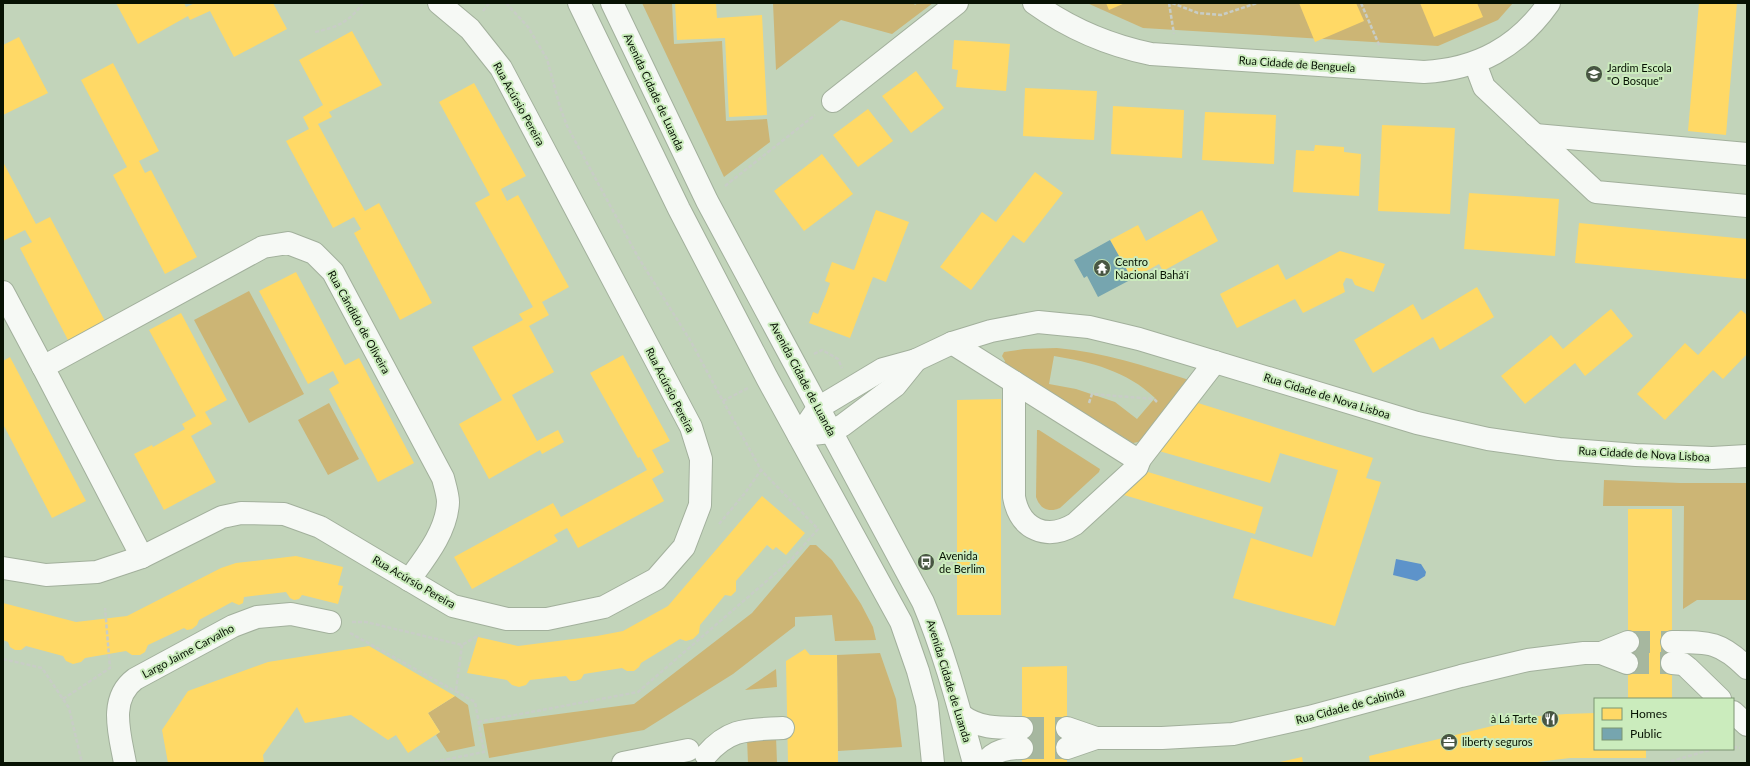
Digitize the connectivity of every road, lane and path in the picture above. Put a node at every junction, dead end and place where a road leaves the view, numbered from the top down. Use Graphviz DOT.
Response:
graph roads {
  1 [pos="363,3"];
  2 [pos="439,3"];
  3 [pos="506,3"];
  4 [pos="580,3"];
  5 [pos="612,3"];
  6 [pos="957,3"];
  7 [pos="1034,3"];
  8 [pos="1169,3"];
  9 [pos="1172,3"];
  10 [pos="1257,3"];
  11 [pos="1361,3"];
  12 [pos="1548,3"];
  13 [pos="316,32"];
  14 [pos="1174,36"];
  15 [pos="1381,50"];
  16 [pos="1475,63"];
  17 [pos="833,101"];
  18 [pos="1535,135"];
  19 [pos="1747,154"];
  20 [pos="727,185"];
  21 [pos="1747,206"];
  22 [pos="3,292"];
  23 [pos="952,343"];
  24 [pos="916,360"];
  25 [pos="1215,362"];
  26 [pos="795,364"];
  27 [pos="43,367"];
  28 [pos="768,378"];
  29 [pos="1014,382"];
  30 [pos="852,387"];
  31 [pos="1092,394"];
  32 [pos="723,401"];
  33 [pos="1158,402"];
  34 [pos="818,408"];
  35 [pos="831,432"];
  36 [pos="799,436"];
  37 [pos="1747,456"];
  38 [pos="1140,459"];
  39 [pos="761,470"];
  40 [pos="745,493"];
  41 [pos="142,557"];
  42 [pos="3,568"];
  43 [pos="409,580"];
  44 [pos="105,608"];
  45 [pos="330,622"];
  46 [pos="366,622"];
  47 [pos="1628,653"];
  48 [pos="3,659"];
  49 [pos="1747,668"];
  50 [pos="456,690"];
  51 [pos="1719,698"];
  52 [pos="63,699"];
  53 [pos="1734,713"];
  54 [pos="961,715"];
  55 [pos="478,722"];
  56 [pos="1747,725"];
  57 [pos="783,728"];
  58 [pos="1067,738"];
  59 [pos="1710,750"];
  60 [pos="702,756"];
  61 [pos="82,763"];
  62 [pos="125,763"];
  63 [pos="428,763"];
  64 [pos="623,763"];
  65 [pos="669,763"];
  66 [pos="933,763"];
  67 [pos="974,763"];
  68 [pos="985,763"];
  69 [pos="1665,763"];
  1 -- 13 [label="path"];
  2 -- 43 [label="street, Rua Acúrsio Pereira"];
  3 -- 32 [label="path"];
  4 -- 28 [label="street"];
  5 -- 26 [label="street, Avenida Cidade de Luanda"];
  6 -- 17 [label="street"];
  7 -- 16 [label="street, Rua Cidade de Benguela"];
  8 -- 14 [label="path"];
  9 -- 10 [label="path"];
  11 -- 15 [label="path"];
  12 -- 16 [label="street, Rua Cidade de Benguela"];
  16 -- 18 [label="street"];
  17 -- 20 [label="path"];
  18 -- 19 [label="street"];
  18 -- 21 [label="street"];
  22 -- 27 [label="street"];
  23 -- 24 [label="street, Rua Cidade de Nova Lisboa"];
  23 -- 25 [label="street, Rua Cidade de Nova Lisboa"];
  23 -- 29 [label="street"];
  24 -- 30 [label="street, Rua Cidade de Nova Lisboa"];
  24 -- 35 [label="street, Rua Cidade de Nova Lisboa"];
  25 -- 37 [label="street, Rua Cidade de Nova Lisboa"];
  25 -- 38 [label="street"];
  26 -- 30 [label="path"];
  26 -- 34 [label="street, Avenida Cidade de Luanda"];
  27 -- 41 [label="street"];
  27 -- 43 [label="street, Rua Cândido de Oliveira"];
  28 -- 32 [label="path"];
  28 -- 36 [label="street"];
  29 -- 38 [label="street"];
  29 -- 38 [label="street"];
  30 -- 34 [label="street, Rua Cidade de Nova Lisboa"];
  31 -- 33 [label="path"];
  32 -- 39 [label="path"];
  34 -- 35 [label="street, Avenida Cidade de Luanda"];
  34 -- 36 [label="street, Rua Cidade de Nova Lisboa"];
  35 -- 36 [label="street, Rua Cidade de Nova Lisboa"];
  35 -- 54 [label="street, Avenida Cidade de Luanda"];
  36 -- 66 [label="street"];
  39 -- 40 [label="path"];
  39 -- 55 [label="path"];
  41 -- 42 [label="street, Rua Acúrsio Pereira"];
  41 -- 43 [label="street, Rua Acúrsio Pereira"];
  44 -- 52 [label="path"];
  45 -- 50 [label="path"];
  45 -- 62 [label="street, Largo Jaime Carvalho"];
  46 -- 50 [label="path"];
  47 -- 58 [label="street, Rua Cidade de Cabinda"];
  48 -- 52 [label="path"];
  49 -- 51 [label="street"];
  50 -- 55 [label="path"];
  52 -- 61 [label="path"];
  53 -- 56 [label="street"];
  54 -- 67 [label="street, Avenida Cidade de Luanda"];
  54 -- 68 [label="street"];
  55 -- 63 [label="path"];
  57 -- 60 [label="street"];
  59 -- 69 [label="path"];
  60 -- 64 [label="street"];
  60 -- 65 [label="street"];
}
